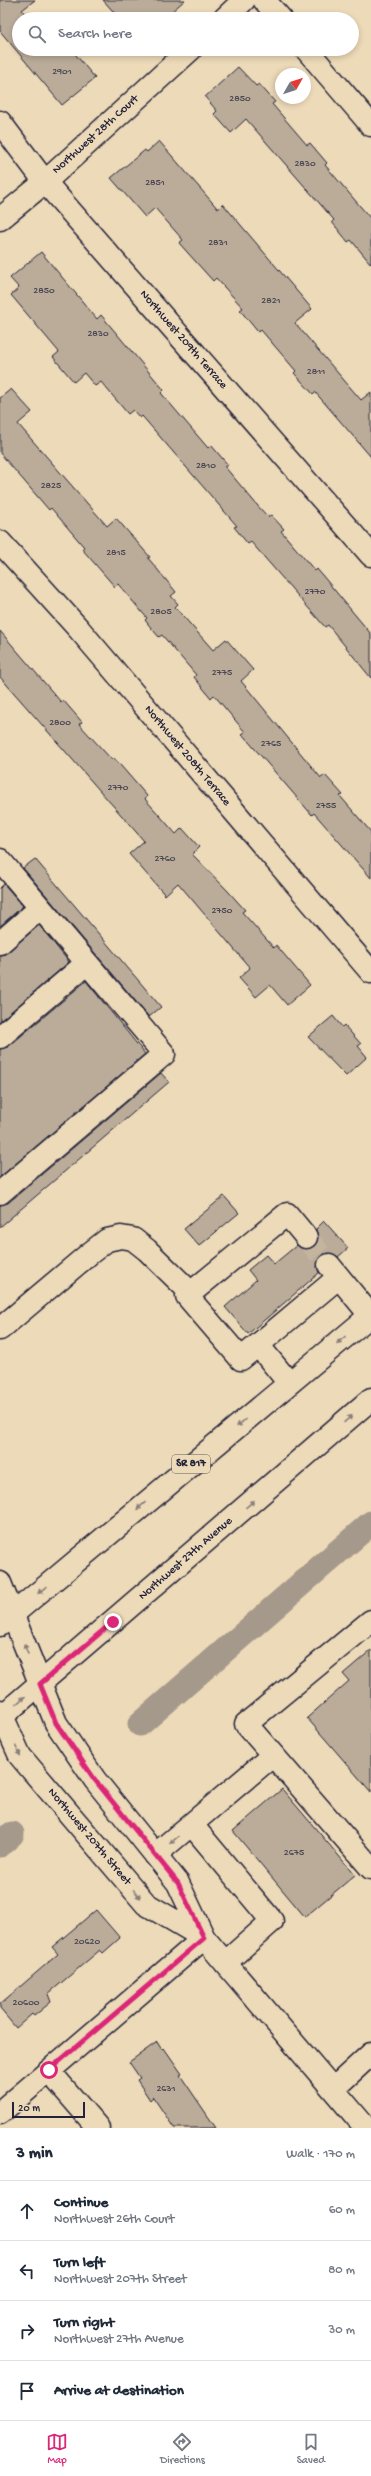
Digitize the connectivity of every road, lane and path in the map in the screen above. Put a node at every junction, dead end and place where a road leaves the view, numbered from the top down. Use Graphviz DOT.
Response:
graph roads {
  1 [pos="244,0"];
  2 [pos="264,0"];
  3 [pos="231,12"];
  4 [pos="275,12"];
  5 [pos="183,56"];
  6 [pos="312,56"];
  7 [pos="0,122"];
  8 [pos="371,125"];
  9 [pos="45,182"];
  10 [pos="0,219"];
  11 [pos="0,542"];
  12 [pos="371,555"];
  13 [pos="1,865"];
  14 [pos="40,908"];
  15 [pos="0,942"];
  16 [pos="87,963"];
  17 [pos="371,972"];
  18 [pos="0,1037"];
  19 [pos="0,1193"];
  20 [pos="306,1237"];
  21 [pos="191,1293"];
  22 [pos="371,1315"];
  23 [pos="0,1329"];
  24 [pos="258,1345"];
  25 [pos="289,1383"];
  26 [pos="371,1400"];
  27 [pos="0,1583"];
  28 [pos="6,1620"];
  29 [pos="371,1621"];
  30 [pos="40,1684"];
  31 [pos="1,1715"];
  32 [pos="272,1756"];
  33 [pos="192,1824"];
  34 [pos="155,1855"];
  35 [pos="371,1868"];
  36 [pos="204,1938"];
  37 [pos="225,1963"];
  38 [pos="371,2054"];
  39 [pos="49,2070"];
  40 [pos="333,2090"];
  41 [pos="0,2113"];
  42 [pos="98,2128"];
  43 [pos="366,2128"];
  1 -- 3 [label="street"];
  2 -- 4 [label="street"];
  5 -- 9 [label="street, Northwest 28th Court"];
  6 -- 8 [label="street"];
  7 -- 9 [label="street, Northwest 209th Terrace"];
  9 -- 10 [label="street, Northwest 28th Court"];
  9 -- 12 [label="street, Northwest 209th Terrace"];
  11 -- 17 [label="street, Northwest 208th Terrace"];
  13 -- 14 [label="street"];
  14 -- 15 [label="street"];
  14 -- 16 [label="street"];
  16 -- 18 [label="street"];
  16 -- 19 [label="street"];
  20 -- 21 [label="street"];
  21 -- 23 [label="street"];
  21 -- 24 [label="street"];
  22 -- 24 [label="street"];
  22 -- 25 [label="street, SR 817, one-way"];
  24 -- 25 [label="street"];
  25 -- 28 [label="street, SR 817, one-way"];
  30 -- 26 [label="street, Northwest 27th Avenue, one-way"];
  27 -- 28 [label="street, Northwest 207th Street"];
  30 -- 28 [label="street, Northwest 207th Street, one-way"];
  29 -- 32 [label="street"];
  31 -- 30 [label="street, Northwest 27th Avenue, one-way"];
  30 -- 34 [label="street, Northwest 207th Street"];
  31 -- 36 [label="street, Northwest 207th Street, one-way"];
  32 -- 33 [label="street"];
  32 -- 35 [label="street"];
  33 -- 34 [label="street, one-way"];
  33 -- 37 [label="street"];
  34 -- 36 [label="street, Northwest 207th Street"];
  36 -- 37 [label="street, Northwest 207th Street"];
  36 -- 39 [label="street"];
  37 -- 40 [label="street, Northwest 207th Street"];
  38 -- 40 [label="street"];
  39 -- 41 [label="street"];
  39 -- 42 [label="street"];
  40 -- 43 [label="street, Northwest 207th Street"];
}
